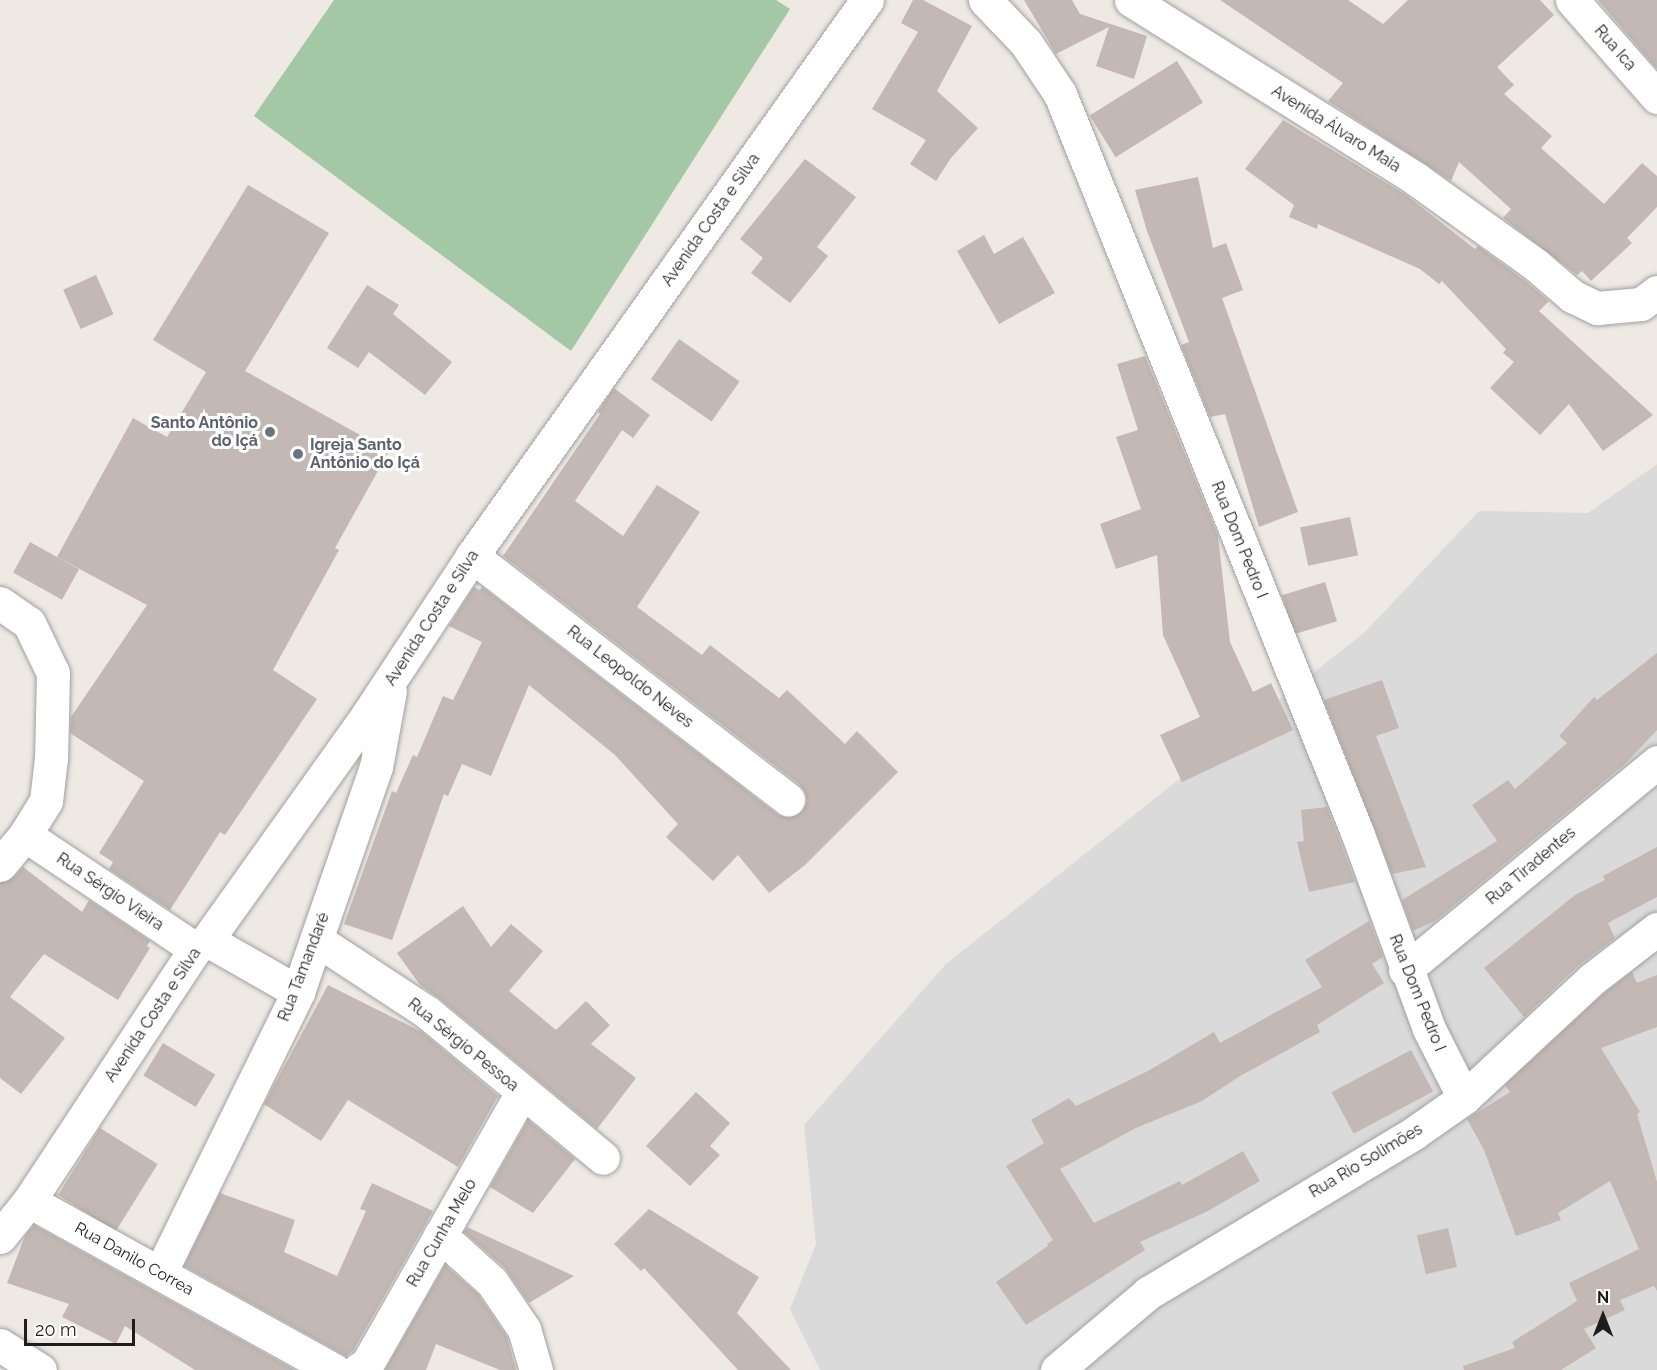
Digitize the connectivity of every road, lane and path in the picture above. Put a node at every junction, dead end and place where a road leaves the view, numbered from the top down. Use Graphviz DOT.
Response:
graph roads {
  1 [pos="867,0"];
  2 [pos="985,0"];
  3 [pos="1131,0"];
  4 [pos="1572,0"];
  5 [pos="1657,97"];
  6 [pos="1657,292"];
  7 [pos="472,556"];
  8 [pos="0,603"];
  9 [pos="392,679"];
  10 [pos="1657,762"];
  11 [pos="788,799"];
  12 [pos="25,836"];
  13 [pos="0,865"];
  14 [pos="1657,929"];
  15 [pos="317,940"];
  16 [pos="201,945"];
  17 [pos="1405,970"];
  18 [pos="298,992"];
  19 [pos="522,1092"];
  20 [pos="1464,1098"];
  21 [pos="603,1158"];
  22 [pos="17,1201"];
  23 [pos="440,1235"];
  24 [pos="0,1237"];
  25 [pos="160,1273"];
  26 [pos="0,1345"];
  27 [pos="40,1370"];
  28 [pos="334,1370"];
  29 [pos="358,1370"];
  30 [pos="536,1370"];
  31 [pos="1057,1370"];
  1 -- 7 [label="street, Avenida Costa e Silva"];
  2 -- 17 [label="street, Rua Dom Pedro I"];
  3 -- 6 [label="street, Avenida Álvaro Maia"];
  4 -- 5 [label="street, Rua Ica"];
  7 -- 9 [label="street, Avenida Costa e Silva"];
  7 -- 11 [label="street, Rua Leopoldo Neves"];
  8 -- 12 [label="street"];
  9 -- 15 [label="street, Rua Tamandaré"];
  9 -- 16 [label="street, Avenida Costa e Silva"];
  10 -- 17 [label="street, Rua Tiradentes"];
  12 -- 13 [label="street"];
  12 -- 16 [label="street, Rua Sérgio Vieira"];
  14 -- 20 [label="street, Rua Rio Solimões"];
  15 -- 18 [label="street, Rua Tamandaré"];
  15 -- 19 [label="street, Rua Sérgio Pessoa"];
  16 -- 18 [label="street"];
  16 -- 22 [label="street, Avenida Costa e Silva"];
  17 -- 20 [label="street, Rua Dom Pedro I"];
  18 -- 25 [label="street, Rua Tamandaré"];
  19 -- 21 [label="street, Rua Sérgio Pessoa"];
  19 -- 23 [label="street, Rua Cunha Melo"];
  20 -- 31 [label="street, Rua Rio Solimões"];
  22 -- 24 [label="street, Avenida Costa e Silva"];
  22 -- 25 [label="street, Rua Danilo Correa"];
  23 -- 29 [label="street, Rua Cunha Melo"];
  23 -- 30 [label="street"];
  25 -- 28 [label="street, Rua Danilo Correa"];
  26 -- 27 [label="street"];
}
